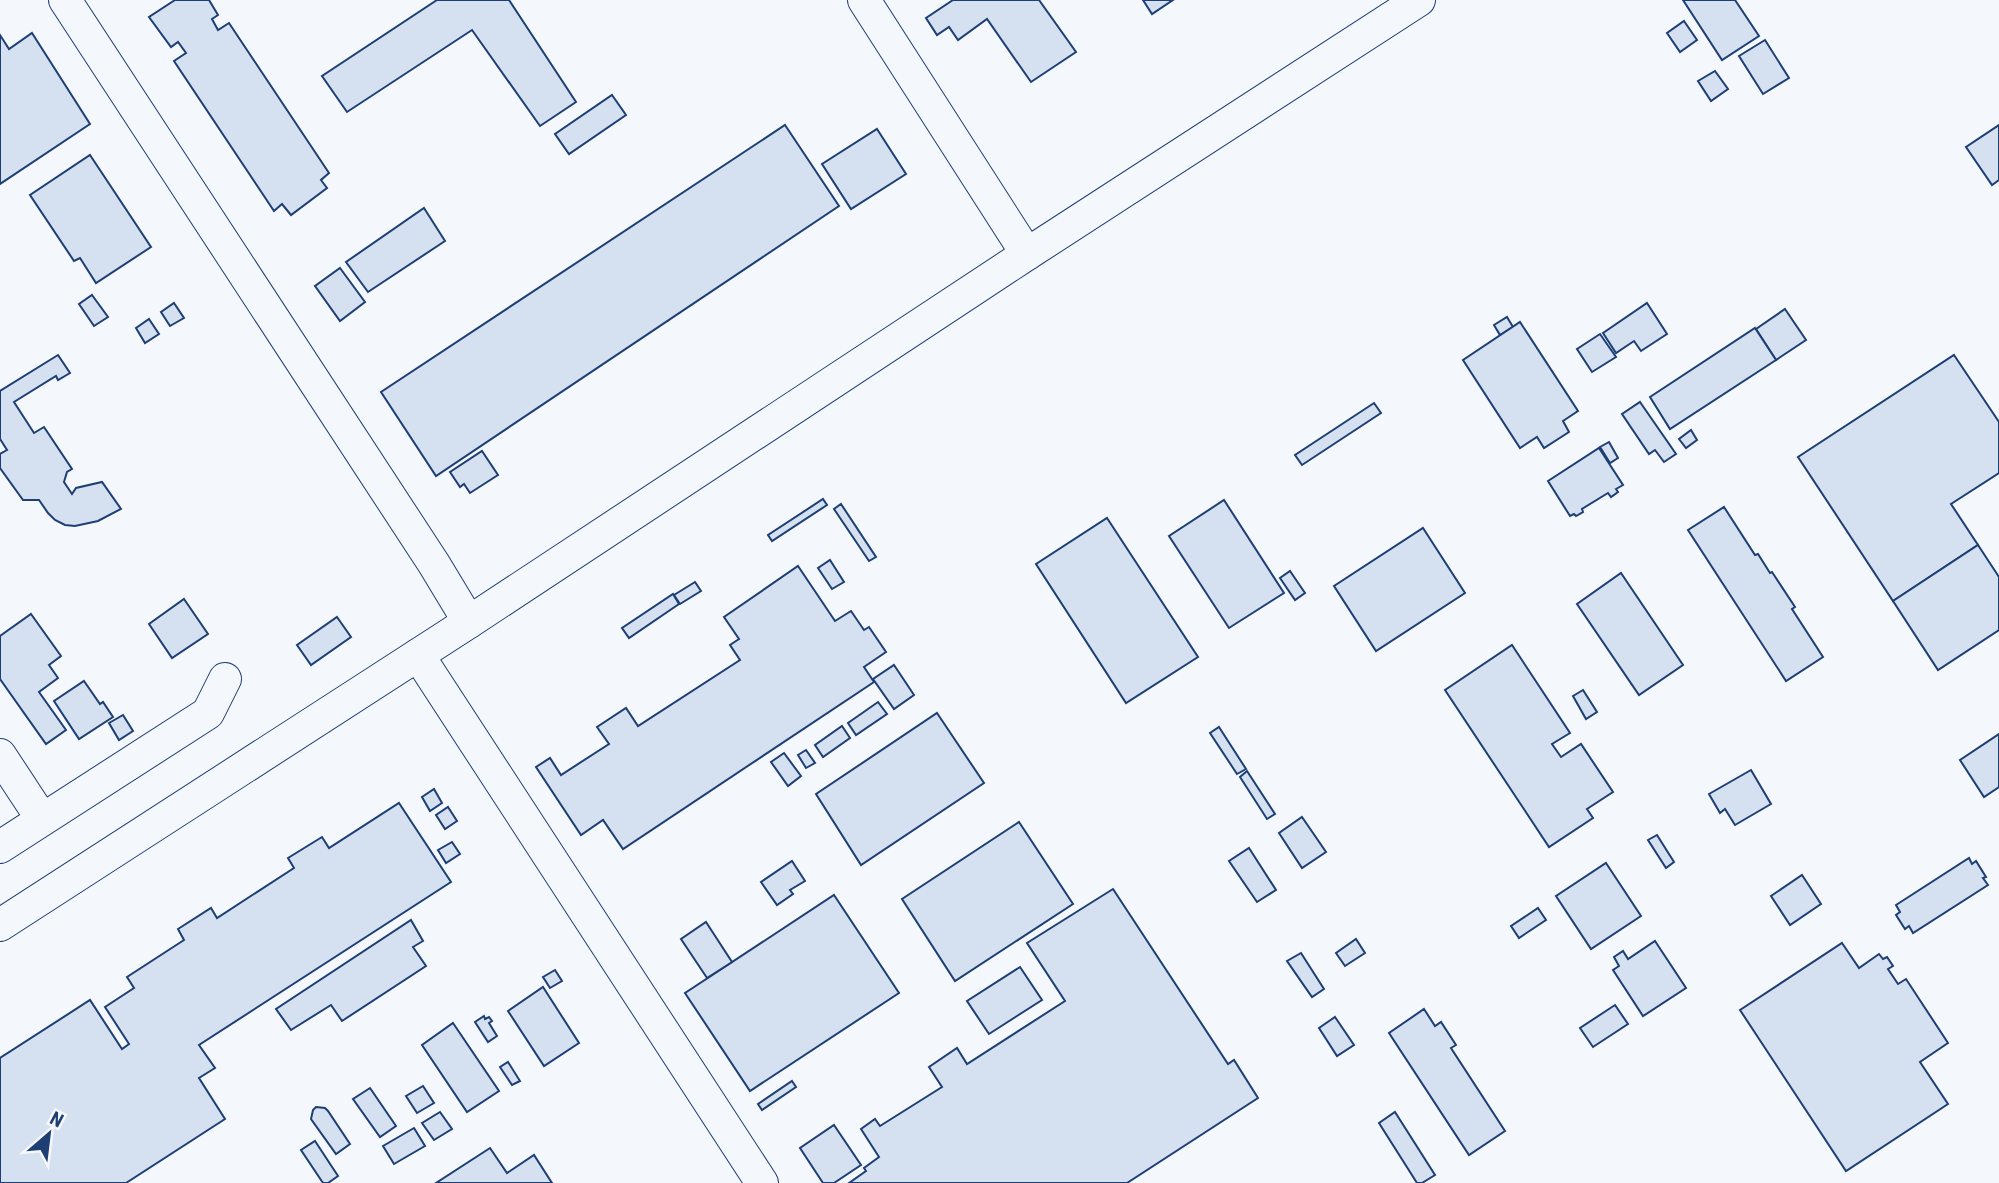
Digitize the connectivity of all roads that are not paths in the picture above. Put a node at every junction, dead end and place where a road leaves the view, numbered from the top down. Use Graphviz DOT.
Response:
graph roads {
  1 [pos="65,0"];
  2 [pos="864,0"];
  3 [pos="1419,0"];
  4 [pos="1027,254"];
  5 [pos="469,622"];
  6 [pos="418,655"];
  7 [pos="225,679"];
  8 [pos="0,755"];
  9 [pos="42,819"];
  10 [pos="0,847"];
  11 [pos="0,925"];
  12 [pos="762,1183"];
  1 -- 5 [label="lane"];
  2 -- 4 [label="lane"];
  3 -- 4 [label="lane"];
  4 -- 5 [label="lane"];
  5 -- 6 [label="lane"];
  6 -- 11 [label="lane"];
  6 -- 12 [label="lane"];
  7 -- 9 [label="lane"];
  8 -- 9 [label="lane"];
  9 -- 10 [label="lane"];
}
